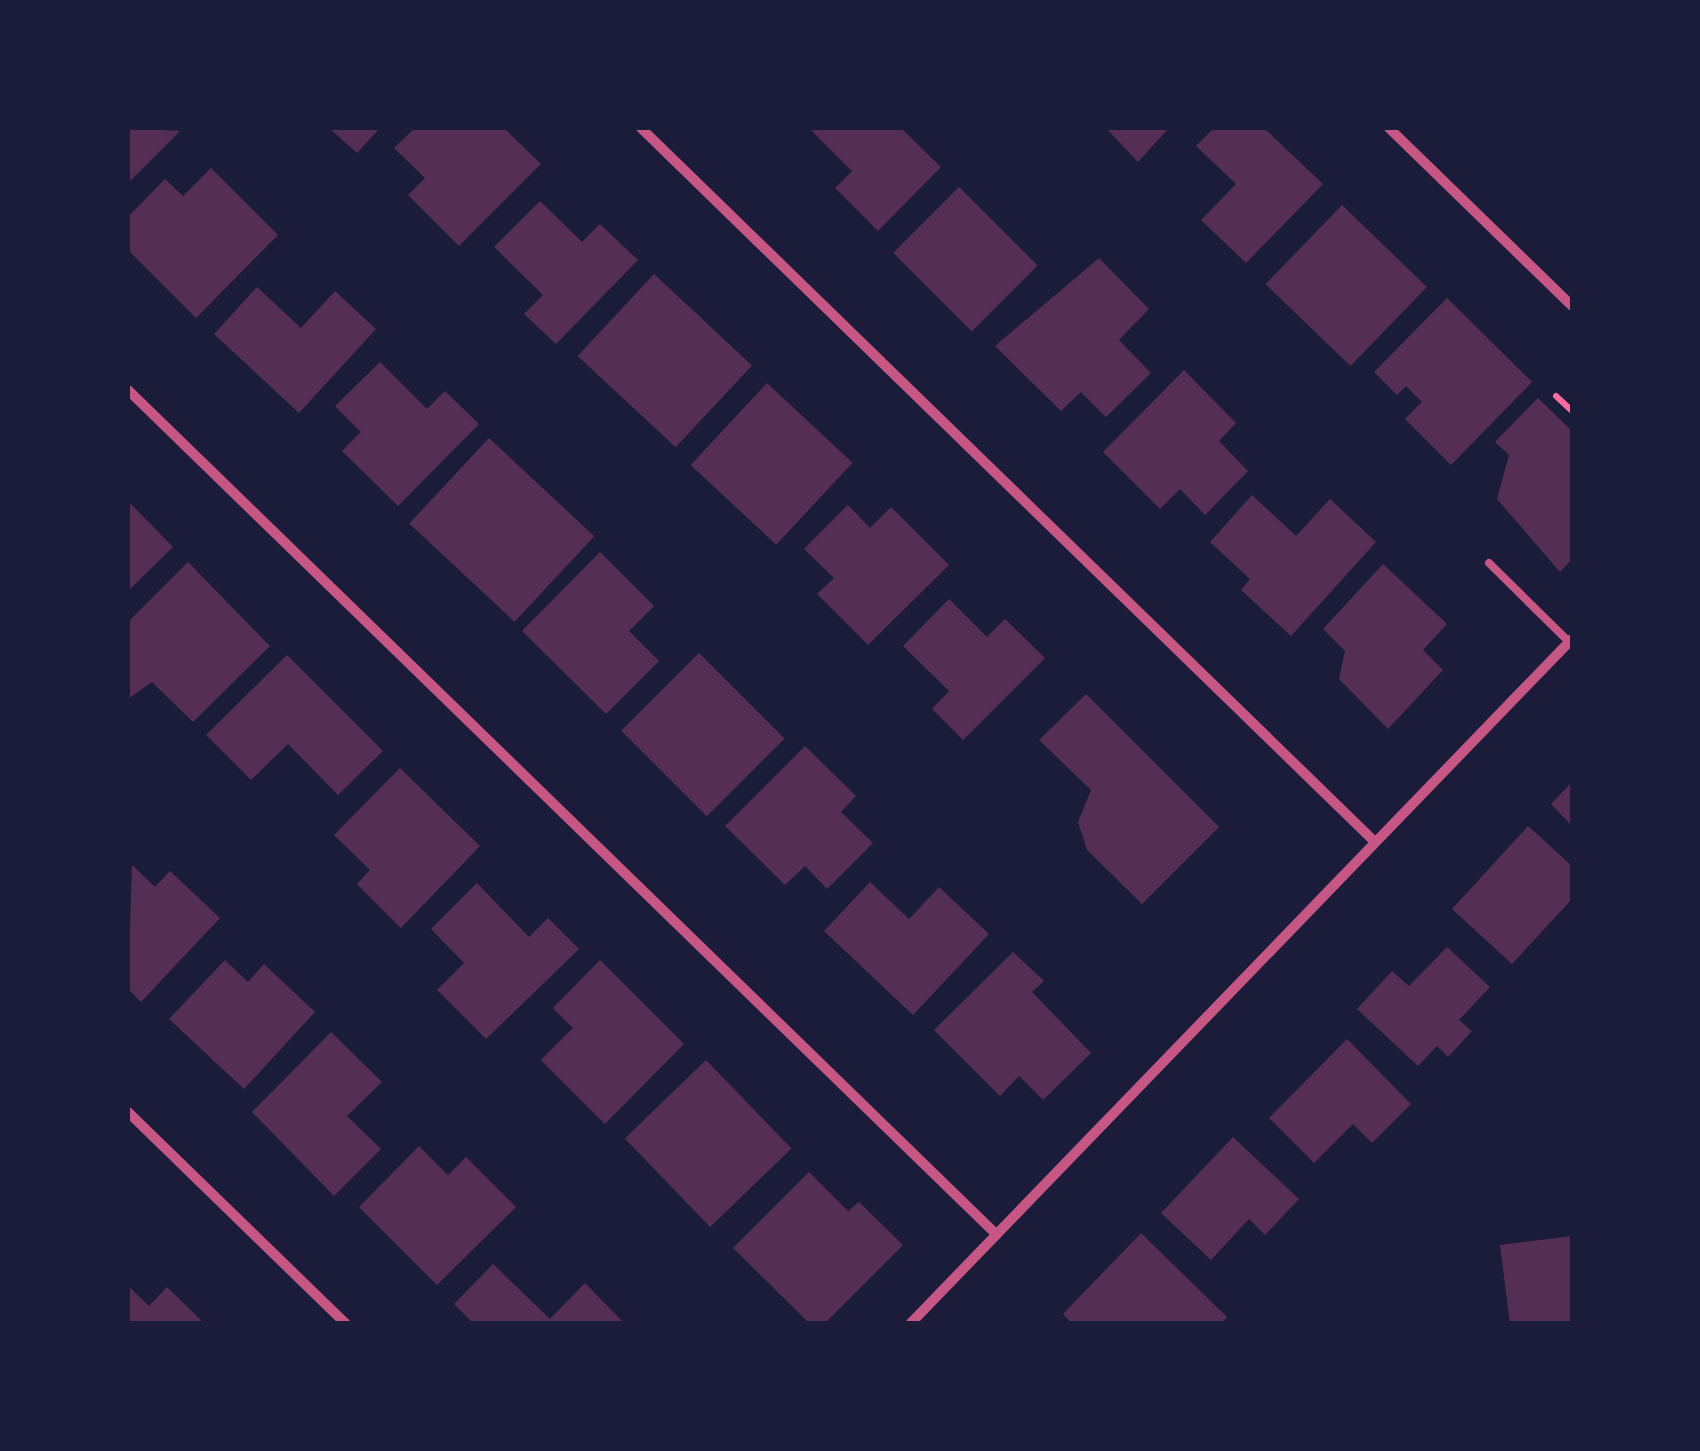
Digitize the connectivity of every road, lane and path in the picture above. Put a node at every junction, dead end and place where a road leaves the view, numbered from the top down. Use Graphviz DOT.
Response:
graph roads {
  1 [pos="641,128"];
  2 [pos="1389,128"];
  3 [pos="1572,306"];
  4 [pos="128,390"];
  5 [pos="1556,396"];
  6 [pos="1572,411"];
  7 [pos="1489,563"];
  8 [pos="1571,640"];
  9 [pos="1375,842"];
  10 [pos="128,1112"];
  11 [pos="996,1234"];
  12 [pos="346,1324"];
  13 [pos="910,1324"];
  1 -- 9 [label="street"];
  2 -- 3 [label="street"];
  4 -- 11 [label="street"];
  5 -- 6 [label="path"];
  7 -- 8 [label="lane"];
  8 -- 9 [label="street"];
  9 -- 11 [label="street"];
  10 -- 12 [label="street"];
  11 -- 13 [label="street"];
}
